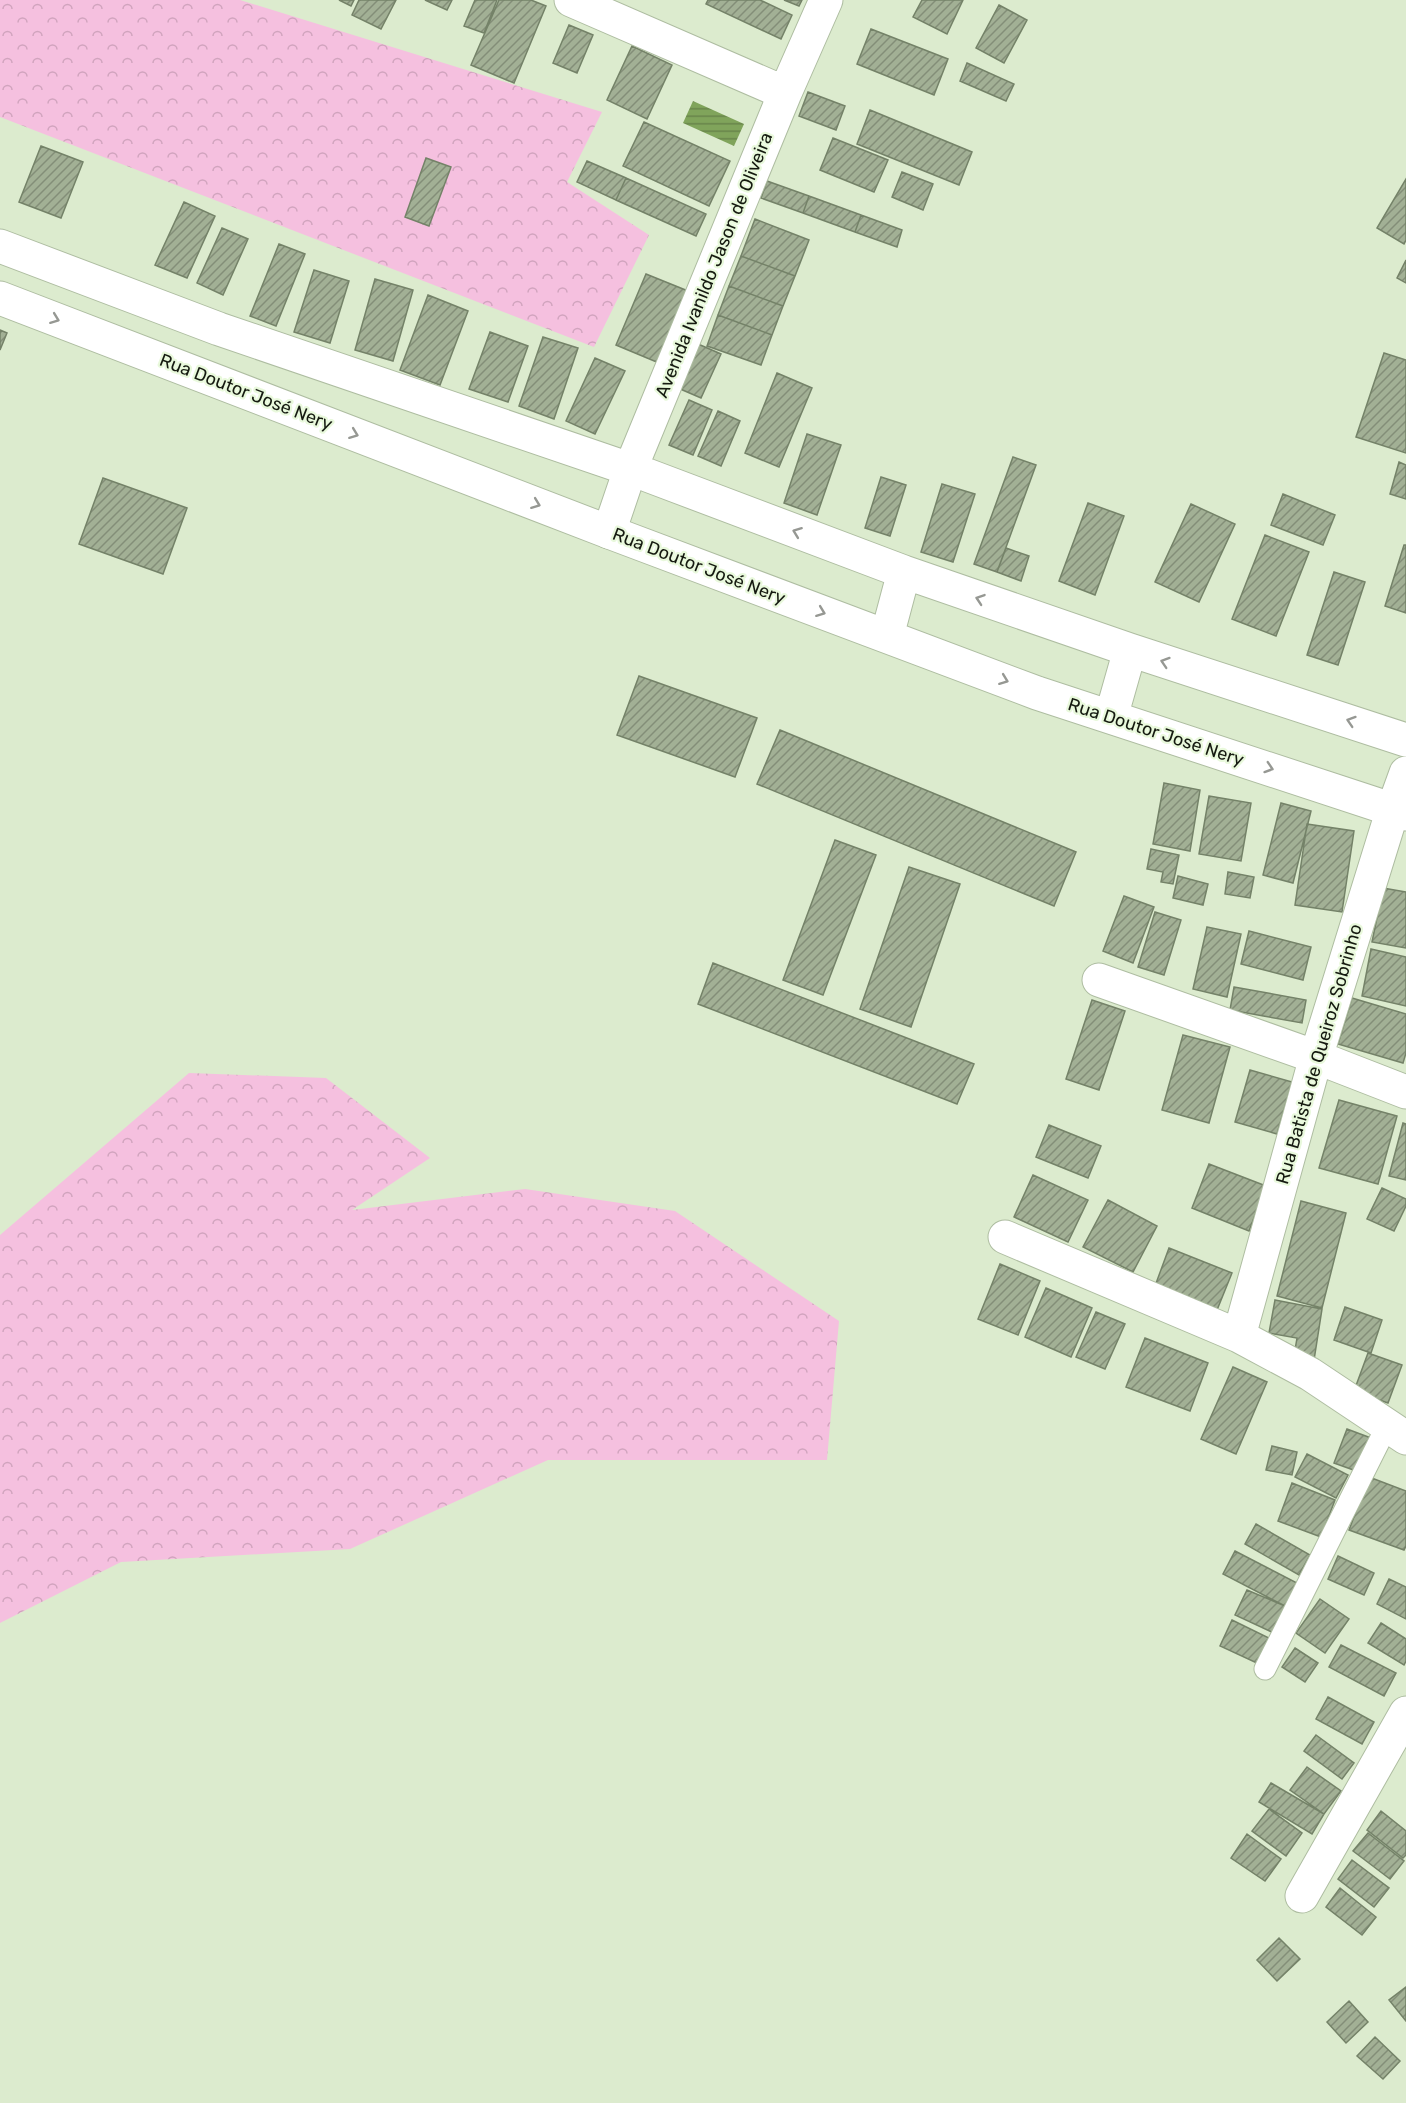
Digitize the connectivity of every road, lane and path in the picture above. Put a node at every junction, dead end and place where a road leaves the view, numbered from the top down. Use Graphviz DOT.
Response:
graph roads {
  1 [pos="571,0"];
  2 [pos="826,0"];
  3 [pos="785,93"];
  4 [pos="0,246"];
  5 [pos="100,284"];
  6 [pos="0,298"];
  7 [pos="84,330"];
  8 [pos="630,470"];
  9 [pos="609,532"];
  10 [pos="904,572"];
  11 [pos="887,636"];
  12 [pos="1130,650"];
  13 [pos="1111,717"];
  14 [pos="1406,740"];
  15 [pos="1406,773"];
  16 [pos="1399,812"];
  17 [pos="1099,980"];
  18 [pos="1316,1058"];
  19 [pos="1406,1092"];
  20 [pos="1005,1237"];
  21 [pos="1239,1336"];
  22 [pos="1397,1432"];
  23 [pos="1265,1669"];
  24 [pos="1406,1713"];
  25 [pos="1302,1896"];
  1 -- 3 [label="street"];
  2 -- 3 [label="street, Avenida Ivanildo Jason de Oliveira"];
  3 -- 8 [label="street, Avenida Ivanildo Jason de Oliveira"];
  4 -- 5 [label="street"];
  5 -- 7 [label="street"];
  5 -- 8 [label="street"];
  6 -- 7 [label="street, Rua Doutor José Nery, one-way"];
  7 -- 9 [label="street, Rua Doutor José Nery, one-way"];
  8 -- 9 [label="street, Avenida Ivanildo Jason de Oliveira"];
  10 -- 8 [label="street, one-way"];
  9 -- 11 [label="street, Rua Doutor José Nery, one-way"];
  10 -- 11 [label="street"];
  12 -- 10 [label="street, one-way"];
  11 -- 13 [label="street, Rua Doutor José Nery, one-way"];
  12 -- 13 [label="street"];
  14 -- 12 [label="street, one-way"];
  13 -- 16 [label="street, Rua Doutor José Nery, one-way"];
  15 -- 16 [label="street, Rua Batista de Queiroz Sobrinho"];
  16 -- 18 [label="street, Rua Batista de Queiroz Sobrinho"];
  17 -- 18 [label="street"];
  18 -- 19 [label="street"];
  18 -- 21 [label="street, Rua Batista de Queiroz Sobrinho"];
  20 -- 21 [label="street"];
  21 -- 22 [label="street"];
  22 -- 23 [label="lane"];
  24 -- 25 [label="street"];
}
